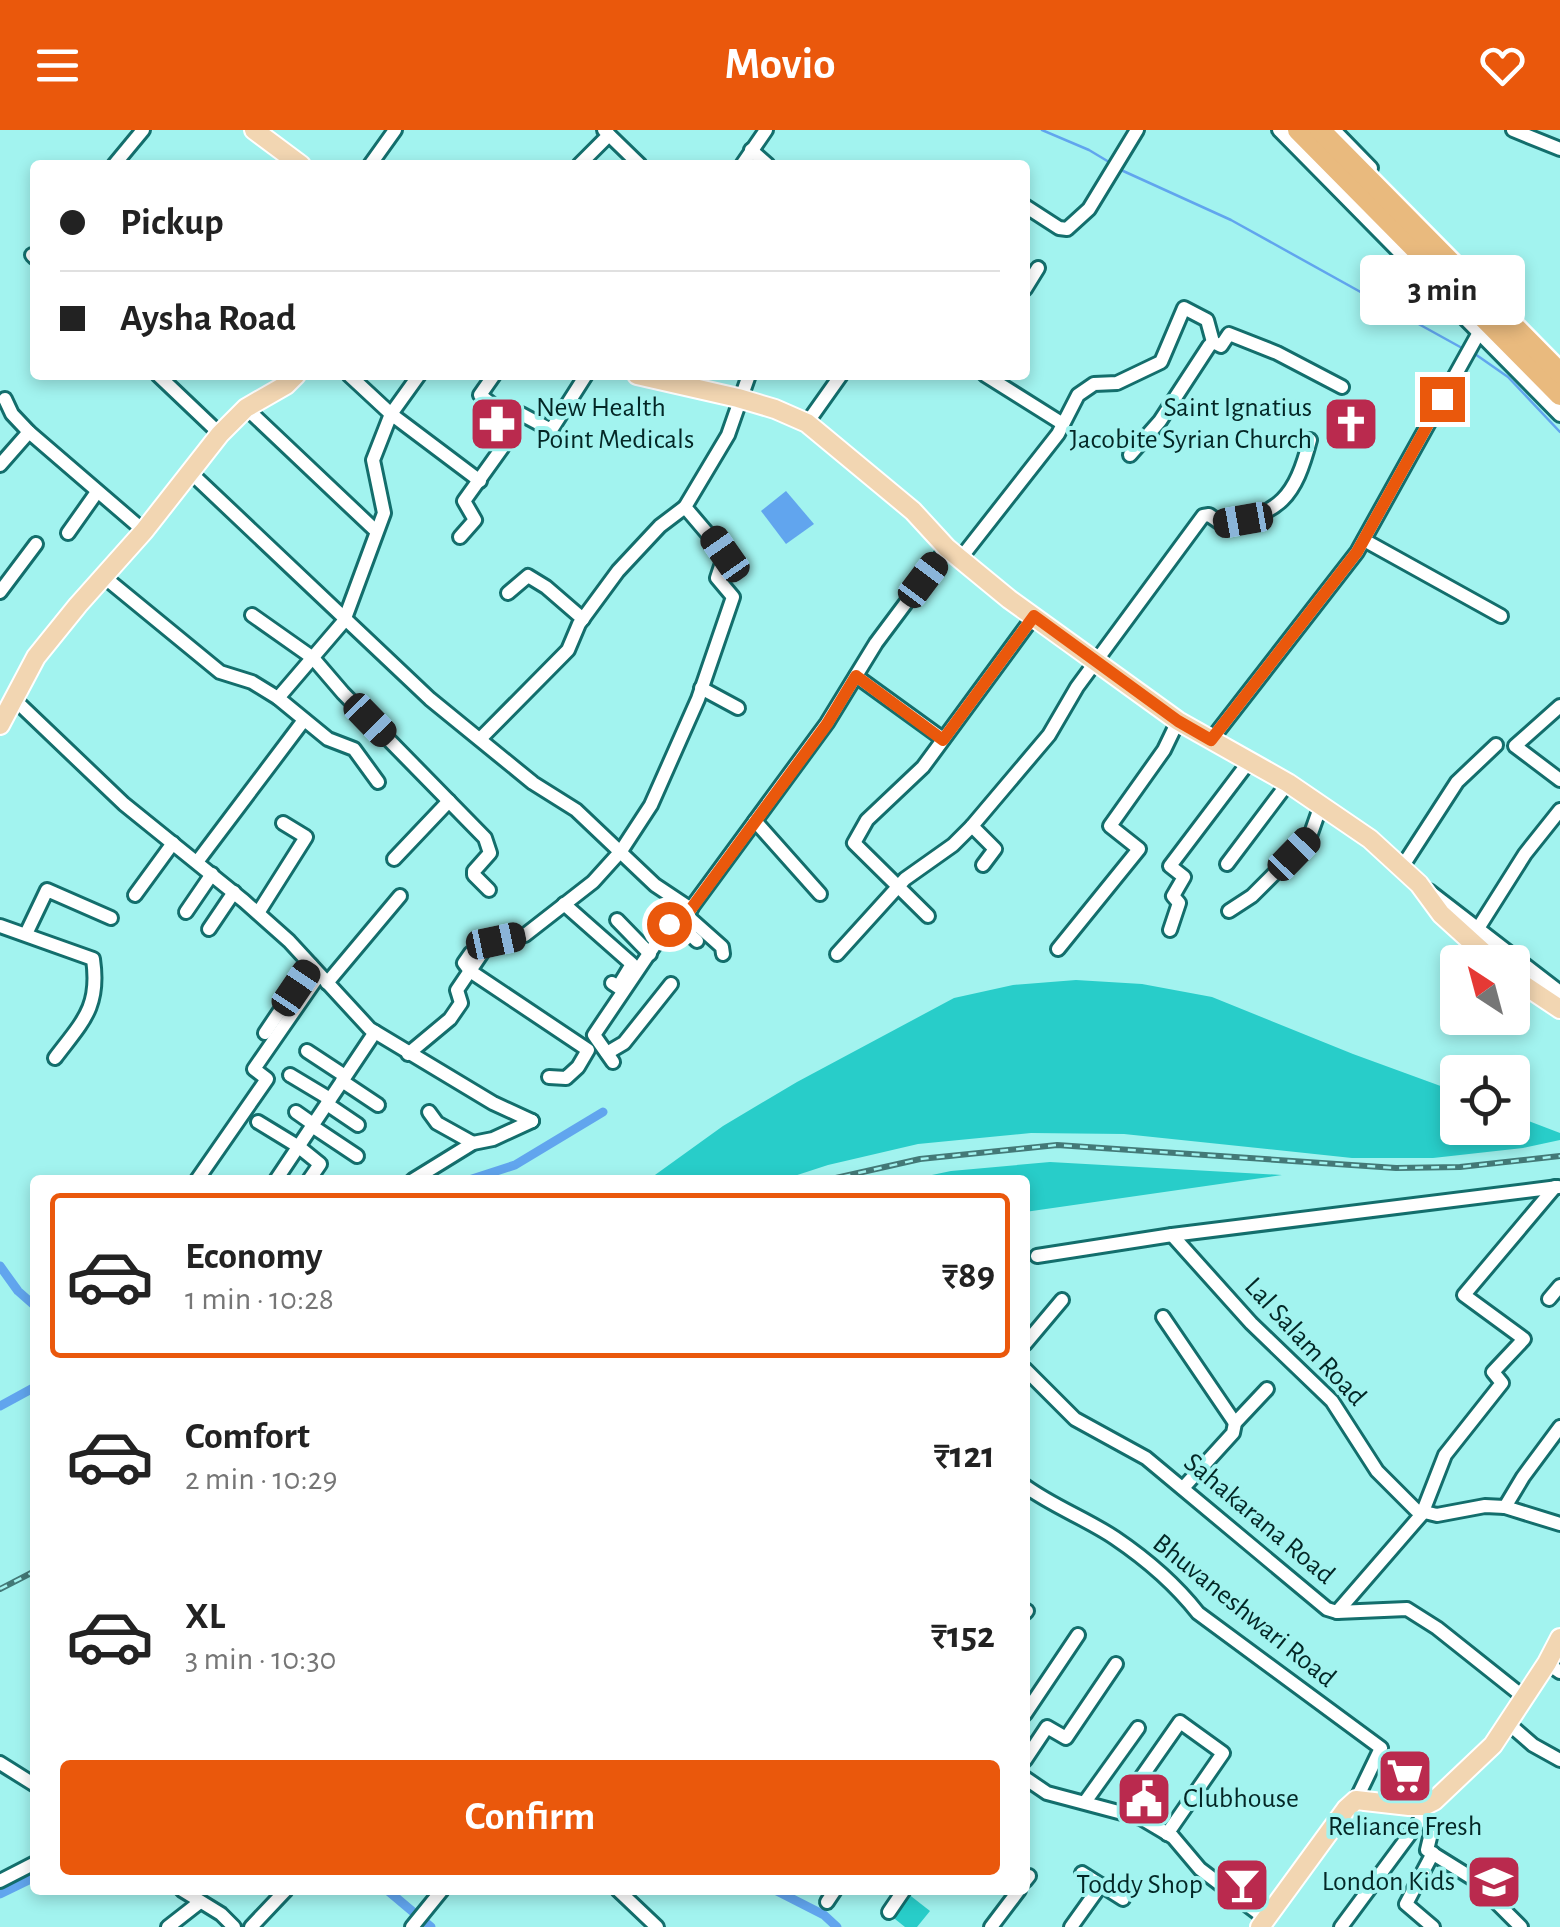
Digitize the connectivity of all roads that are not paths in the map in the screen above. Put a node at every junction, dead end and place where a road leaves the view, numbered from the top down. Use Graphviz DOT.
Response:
graph roads {
  1 [pos="143,130"];
  2 [pos="395,130"];
  3 [pos="766,130"];
  4 [pos="1138,130"];
  5 [pos="1278,130"];
  6 [pos="1298,130"];
  7 [pos="1513,130"];
  8 [pos="1333,131"];
  9 [pos="264,133"];
  10 [pos="607,133"];
  11 [pos="1560,149"];
  12 [pos="751,150"];
  13 [pos="118,160"];
  14 [pos="296,160"];
  15 [pos="374,160"];
  16 [pos="583,160"];
  17 [pos="635,160"];
  18 [pos="745,160"];
  19 [pos="762,160"];
  20 [pos="1030,209"];
  21 [pos="1401,223"];
  22 [pos="1038,268"];
  23 [pos="1030,281"];
  24 [pos="1482,326"];
  25 [pos="1213,342"];
  26 [pos="1560,361"];
  27 [pos="1560,373"];
  28 [pos="163,380"];
  29 [pos="291,380"];
  30 [pos="358,380"];
  31 [pos="416,380"];
  32 [pos="490,380"];
  33 [pos="583,380"];
  34 [pos="659,380"];
  35 [pos="747,380"];
  36 [pos="838,380"];
  37 [pos="994,380"];
  38 [pos="1342,387"];
  39 [pos="1560,395"];
  40 [pos="6,398"];
  41 [pos="738,398"];
  42 [pos="246,408"];
  43 [pos="392,414"];
  44 [pos="521,414"];
  45 [pos="1560,415"];
  46 [pos="808,424"];
  47 [pos="1064,424"];
  48 [pos="29,432"];
  49 [pos="220,434"];
  50 [pos="1310,440"];
  51 [pos="1130,456"];
  52 [pos="0,465"];
  53 [pos="190,472"];
  54 [pos="480,481"];
  55 [pos="97,492"];
  56 [pos="685,507"];
  57 [pos="376,531"];
  58 [pos="144,532"];
  59 [pos="68,533"];
  60 [pos="460,538"];
  61 [pos="1364,540"];
  62 [pos="36,544"];
  63 [pos="954,553"];
  64 [pos="103,576"];
  65 [pos="0,592"];
  66 [pos="508,592"];
  67 [pos="252,615"];
  68 [pos="1034,616"];
  69 [pos="1501,616"];
  70 [pos="583,619"];
  71 [pos="344,620"];
  72 [pos="314,658"];
  73 [pos="1097,660"];
  74 [pos="856,676"];
  75 [pos="701,688"];
  76 [pos="13,698"];
  77 [pos="278,698"];
  78 [pos="1560,706"];
  79 [pos="738,708"];
  80 [pos="304,720"];
  81 [pos="1178,721"];
  82 [pos="0,724"];
  83 [pos="480,739"];
  84 [pos="943,740"];
  85 [pos="1211,740"];
  86 [pos="1496,745"];
  87 [pos="1248,763"];
  88 [pos="1560,780"];
  89 [pos="378,782"];
  90 [pos="1288,784"];
  91 [pos="449,801"];
  92 [pos="1322,805"];
  93 [pos="1560,810"];
  94 [pos="755,820"];
  95 [pos="283,823"];
  96 [pos="972,826"];
  97 [pos="173,843"];
  98 [pos="621,851"];
  99 [pos="394,859"];
  100 [pos="197,862"];
  101 [pos="1227,864"];
  102 [pos="983,865"];
  103 [pos="1402,867"];
  104 [pos="212,874"];
  105 [pos="1419,884"];
  106 [pos="896,887"];
  107 [pos="489,890"];
  108 [pos="234,892"];
  109 [pos="820,894"];
  110 [pos="134,895"];
  111 [pos="400,896"];
  112 [pos="564,904"];
  113 [pos="1229,911"];
  114 [pos="186,912"];
  115 [pos="258,913"];
  116 [pos="686,916"];
  117 [pos="928,916"];
  118 [pos="111,918"];
  119 [pos="617,920"];
  120 [pos="0,926"];
  121 [pos="208,929"];
  122 [pos="1170,930"];
  123 [pos="1477,930"];
  124 [pos="26,934"];
  125 [pos="1475,945"];
  126 [pos="1058,949"];
  127 [pos="650,954"];
  128 [pos="723,954"];
  129 [pos="837,954"];
  130 [pos="464,963"];
  131 [pos="636,967"];
  132 [pos="319,974"];
  133 [pos="612,983"];
  134 [pos="670,984"];
  135 [pos="1530,989"];
  136 [pos="1560,992"];
  137 [pos="1560,1008"];
  138 [pos="375,1032"];
  139 [pos="264,1033"];
  140 [pos="307,1051"];
  141 [pos="602,1052"];
  142 [pos="408,1054"];
  143 [pos="55,1058"];
  144 [pos="290,1074"];
  145 [pos="550,1077"];
  146 [pos="344,1079"];
  147 [pos="329,1102"];
  148 [pos="378,1105"];
  149 [pos="296,1112"];
  150 [pos="429,1112"];
  151 [pos="258,1122"];
  152 [pos="358,1124"];
  153 [pos="313,1125"];
  154 [pos="473,1143"];
  155 [pos="298,1146"];
  156 [pos="356,1156"];
  157 [pos="200,1175"];
  158 [pos="279,1175"];
  159 [pos="312,1175"];
  160 [pos="421,1175"];
  161 [pos="1557,1187"];
  162 [pos="1172,1235"];
  163 [pos="1037,1256"];
  164 [pos="1560,1286"];
  165 [pos="1548,1299"];
  166 [pos="1062,1300"];
  167 [pos="1162,1317"];
  168 [pos="1030,1338"];
  169 [pos="1030,1374"];
  170 [pos="1267,1389"];
  171 [pos="1235,1423"];
  172 [pos="1560,1427"];
  173 [pos="1182,1488"];
  174 [pos="1030,1489"];
  175 [pos="1505,1507"];
  176 [pos="1422,1514"];
  177 [pos="1560,1524"];
  178 [pos="1336,1612"];
  179 [pos="1078,1635"];
  180 [pos="1560,1638"];
  181 [pos="1116,1664"];
  182 [pos="1554,1668"];
  183 [pos="1525,1698"];
  184 [pos="1030,1707"];
  185 [pos="1508,1724"];
  186 [pos="1138,1728"];
  187 [pos="1030,1752"];
  188 [pos="1560,1760"];
  189 [pos="0,1763"];
  190 [pos="1030,1781"];
  191 [pos="30,1782"];
  192 [pos="1136,1785"];
  193 [pos="1356,1800"];
  194 [pos="1085,1802"];
  195 [pos="1424,1811"];
  196 [pos="1168,1834"];
  197 [pos="1433,1854"];
  198 [pos="30,1866"];
  199 [pos="1082,1873"];
  200 [pos="0,1881"];
  201 [pos="1101,1885"];
  202 [pos="190,1895"];
  203 [pos="281,1895"];
  204 [pos="438,1895"];
  205 [pos="623,1895"];
  206 [pos="900,1895"];
  207 [pos="1015,1895"];
  208 [pos="1123,1900"];
  209 [pos="200,1902"];
  210 [pos="888,1912"];
  211 [pos="417,1922"];
  212 [pos="1263,1923"];
  213 [pos="172,1926"];
  214 [pos="234,1927"];
  215 [pos="251,1927"];
  216 [pos="656,1927"];
  217 [pos="991,1927"];
  218 [pos="1071,1927"];
  219 [pos="1342,1927"];
  220 [pos="1433,1927"];
  221 [pos="1520,1927"];
  1 -- 13 [label="street"];
  2 -- 15 [label="street"];
  3 -- 12 [label="street"];
  4 -- 20 [label="street"];
  5 -- 24 [label="street"];
  6 -- 21 [label="highway"];
  7 -- 11 [label="street"];
  8 -- 21 [label="highway"];
  8 -- 26 [label="street"];
  9 -- 14 [label="main road"];
  10 -- 16 [label="street"];
  10 -- 17 [label="street"];
  12 -- 18 [label="street"];
  12 -- 19 [label="street"];
  21 -- 24 [label="highway"];
  21 -- 27 [label="highway"];
  22 -- 23 [label="street"];
  24 -- 39 [label="highway"];
  24 -- 45 [label="street"];
  24 -- 61 [label="street"];
  25 -- 38 [label="street"];
  25 -- 47 [label="street"];
  25 -- 51 [label="street"];
  28 -- 49 [label="street"];
  29 -- 42 [label="main road"];
  30 -- 43 [label="street"];
  31 -- 43 [label="street"];
  32 -- 54 [label="street"];
  33 -- 44 [label="street"];
  34 -- 41 [label="main road"];
  35 -- 41 [label="street"];
  36 -- 46 [label="street"];
  37 -- 47 [label="street"];
  40 -- 48 [label="street"];
  41 -- 46 [label="main road"];
  41 -- 56 [label="street"];
  42 -- 49 [label="main road"];
  42 -- 57 [label="street"];
  43 -- 54 [label="street"];
  43 -- 57 [label="street"];
  46 -- 63 [label="main road"];
  47 -- 63 [label="street"];
  48 -- 52 [label="street"];
  48 -- 55 [label="street"];
  49 -- 53 [label="main road"];
  50 -- 73 [label="street"];
  53 -- 58 [label="main road"];
  53 -- 71 [label="street"];
  54 -- 60 [label="street"];
  55 -- 58 [label="street"];
  55 -- 59 [label="street"];
  56 -- 70 [label="street"];
  56 -- 75 [label="street"];
  57 -- 71 [label="street"];
  58 -- 64 [label="main road"];
  61 -- 69 [label="street"];
  61 -- 85 [label="street"];
  62 -- 65 [label="street"];
  63 -- 68 [label="main road"];
  63 -- 74 [label="street"];
  64 -- 76 [label="main road"];
  64 -- 77 [label="street"];
  66 -- 70 [label="street"];
  67 -- 72 [label="street"];
  68 -- 73 [label="main road"];
  68 -- 84 [label="street"];
  70 -- 83 [label="street"];
  71 -- 72 [label="street"];
  71 -- 83 [label="street"];
  72 -- 77 [label="street"];
  72 -- 91 [label="street"];
  73 -- 81 [label="main road"];
  73 -- 96 [label="street"];
  74 -- 84 [label="street"];
  74 -- 94 [label="street"];
  75 -- 79 [label="street"];
  75 -- 98 [label="street"];
  76 -- 82 [label="main road"];
  76 -- 97 [label="street"];
  77 -- 80 [label="street"];
  78 -- 88 [label="street"];
  80 -- 89 [label="street"];
  80 -- 100 [label="street"];
  81 -- 85 [label="main road"];
  81 -- 126 [label="street"];
  83 -- 98 [label="street"];
  84 -- 106 [label="street"];
  85 -- 87 [label="main road"];
  86 -- 103 [label="street"];
  87 -- 90 [label="main road"];
  87 -- 122 [label="street"];
  90 -- 92 [label="main road"];
  90 -- 101 [label="street"];
  91 -- 99 [label="street"];
  91 -- 107 [label="street"];
  92 -- 103 [label="main road"];
  92 -- 113 [label="street"];
  93 -- 123 [label="street"];
  94 -- 109 [label="street"];
  94 -- 116 [label="street"];
  95 -- 115 [label="street"];
  96 -- 102 [label="street"];
  96 -- 106 [label="street"];
  97 -- 100 [label="street"];
  97 -- 110 [label="street"];
  98 -- 112 [label="street"];
  98 -- 116 [label="street"];
  100 -- 104 [label="street"];
  103 -- 105 [label="main road"];
  104 -- 108 [label="street"];
  104 -- 114 [label="street"];
  105 -- 123 [label="street"];
  105 -- 125 [label="main road"];
  106 -- 117 [label="street"];
  106 -- 129 [label="street"];
  108 -- 115 [label="street"];
  108 -- 121 [label="street"];
  111 -- 132 [label="street"];
  112 -- 130 [label="street"];
  112 -- 131 [label="street"];
  115 -- 132 [label="street"];
  116 -- 127 [label="street"];
  116 -- 128 [label="street"];
  118 -- 124 [label="street"];
  119 -- 127 [label="street"];
  120 -- 124 [label="street"];
  123 -- 136 [label="street"];
  124 -- 143 [label="street"];
  127 -- 131 [label="street"];
  130 -- 141 [label="street"];
  130 -- 142 [label="street"];
  131 -- 133 [label="street"];
  131 -- 141 [label="street"];
  132 -- 138 [label="street"];
  132 -- 139 [label="street"];
  132 -- 157 [label="street"];
  134 -- 141 [label="street"];
  135 -- 137 [label="main road"];
  138 -- 142 [label="street"];
  138 -- 146 [label="street"];
  140 -- 146 [label="street"];
  141 -- 145 [label="street"];
  142 -- 154 [label="street"];
  144 -- 147 [label="street"];
  146 -- 147 [label="street"];
  146 -- 148 [label="street"];
  147 -- 152 [label="street"];
  147 -- 153 [label="street"];
  149 -- 153 [label="street"];
  150 -- 154 [label="street"];
  151 -- 155 [label="street"];
  153 -- 155 [label="street"];
  153 -- 156 [label="street"];
  154 -- 160 [label="street"];
  155 -- 158 [label="street"];
  155 -- 159 [label="street"];
  161 -- 162 [label="street"];
  161 -- 176 [label="street"];
  162 -- 163 [label="street"];
  162 -- 176 [label="street, Lal Salam Road"];
  164 -- 165 [label="street"];
  166 -- 168 [label="street"];
  167 -- 171 [label="street"];
  169 -- 173 [label="street, Sahakarana Road"];
  170 -- 171 [label="street"];
  171 -- 173 [label="street"];
  172 -- 175 [label="street"];
  173 -- 178 [label="street, Sahakarana Road"];
  174 -- 193 [label="street, Bhuvaneshwari Road"];
  175 -- 176 [label="street"];
  175 -- 177 [label="street"];
  176 -- 178 [label="street"];
  178 -- 183 [label="street, Sahakarana Road"];
  179 -- 184 [label="street"];
  180 -- 182 [label="main road"];
  181 -- 187 [label="street"];
  182 -- 183 [label="main road"];
  183 -- 185 [label="main road"];
  185 -- 188 [label="street"];
  185 -- 195 [label="main road"];
  186 -- 194 [label="street"];
  189 -- 191 [label="street"];
  190 -- 194 [label="street"];
  192 -- 196 [label="street"];
  193 -- 195 [label="main road"];
  193 -- 212 [label="main road"];
  194 -- 196 [label="street"];
  195 -- 197 [label="street"];
  195 -- 219 [label="street"];
  196 -- 212 [label="street"];
  197 -- 220 [label="street"];
  197 -- 221 [label="street"];
  198 -- 200 [label="street"];
  199 -- 201 [label="street"];
  201 -- 208 [label="street"];
  201 -- 218 [label="street"];
  202 -- 209 [label="street"];
  203 -- 215 [label="street"];
  204 -- 211 [label="street"];
  205 -- 216 [label="street"];
  206 -- 210 [label="street"];
  207 -- 217 [label="street"];
  209 -- 213 [label="street"];
  209 -- 214 [label="street"];
}
